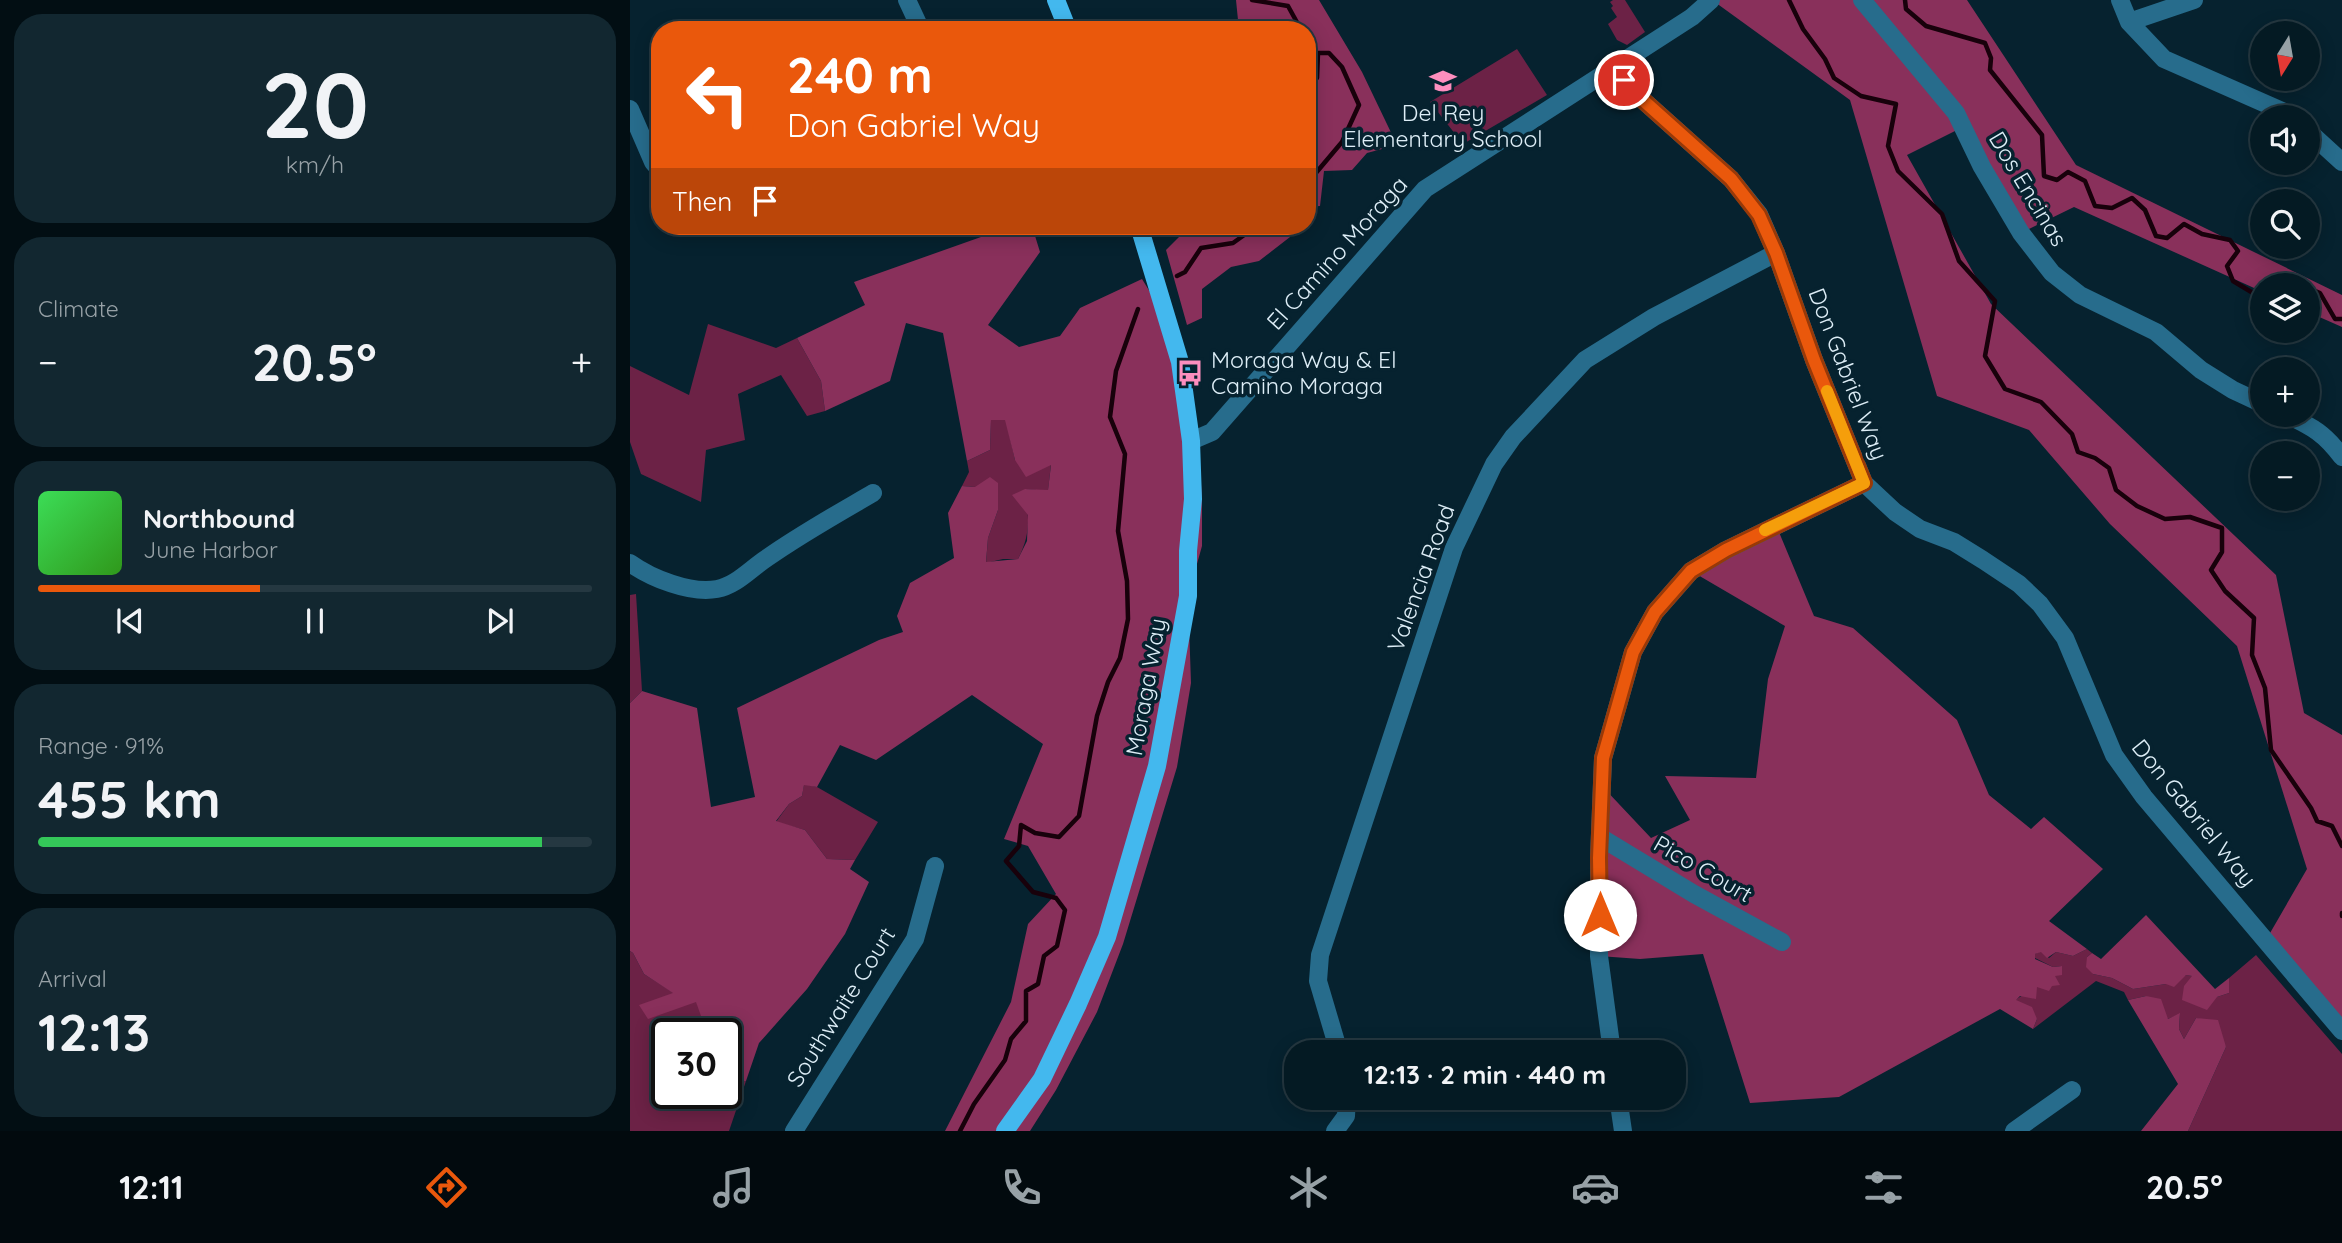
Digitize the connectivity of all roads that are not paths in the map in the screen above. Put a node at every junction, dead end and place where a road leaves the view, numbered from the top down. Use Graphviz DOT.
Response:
graph roads {
  1 [pos="907,0"];
  2 [pos="1056,0"];
  3 [pos="1711,0"];
  4 [pos="1862,0"];
  5 [pos="2120,0"];
  6 [pos="2194,0"];
  7 [pos="917,21"];
  8 [pos="1064,21"];
  9 [pos="2129,22"];
  10 [pos="1613,67"];
  11 [pos="2268,105"];
  12 [pos="630,109"];
  13 [pos="2320,142"];
  14 [pos="651,157"];
  15 [pos="2342,162"];
  16 [pos="1142,235"];
  17 [pos="1776,253"];
  18 [pos="2250,398"];
  19 [pos="2311,427"];
  20 [pos="1191,441"];
  21 [pos="2342,457"];
  22 [pos="1864,483"];
  23 [pos="873,493"];
  24 [pos="630,563"];
  25 [pos="1600,837"];
  26 [pos="934,866"];
  27 [pos="1782,942"];
  28 [pos="2342,1031"];
  29 [pos="1335,1040"];
  30 [pos="1610,1040"];
  31 [pos="2072,1090"];
  32 [pos="1346,1110"];
  33 [pos="1620,1110"];
  34 [pos="793,1131"];
  35 [pos="1005,1131"];
  36 [pos="1335,1131"];
  37 [pos="1623,1131"];
  38 [pos="2014,1131"];
  1 -- 7 [label="street"];
  2 -- 8 [label="main road"];
  3 -- 10 [label="street, El Camino Moraga"];
  4 -- 18 [label="street, Dos Encinas"];
  5 -- 9 [label="street"];
  6 -- 9 [label="street"];
  9 -- 11 [label="street"];
  10 -- 17 [label="street, Don Gabriel Way"];
  10 -- 20 [label="street, El Camino Moraga"];
  12 -- 14 [label="street"];
  13 -- 15 [label="street"];
  16 -- 20 [label="main road, Moraga Way"];
  17 -- 22 [label="street, Don Gabriel Way"];
  17 -- 29 [label="street, Valencia Road"];
  19 -- 21 [label="street"];
  20 -- 35 [label="main road, Moraga Way"];
  22 -- 25 [label="street"];
  22 -- 28 [label="street, Don Gabriel Way"];
  23 -- 24 [label="street"];
  25 -- 27 [label="street, Pico Court"];
  25 -- 30 [label="street"];
  26 -- 34 [label="street, Southwaite Court"];
  31 -- 38 [label="street"];
  32 -- 36 [label="street"];
  33 -- 37 [label="street"];
}
